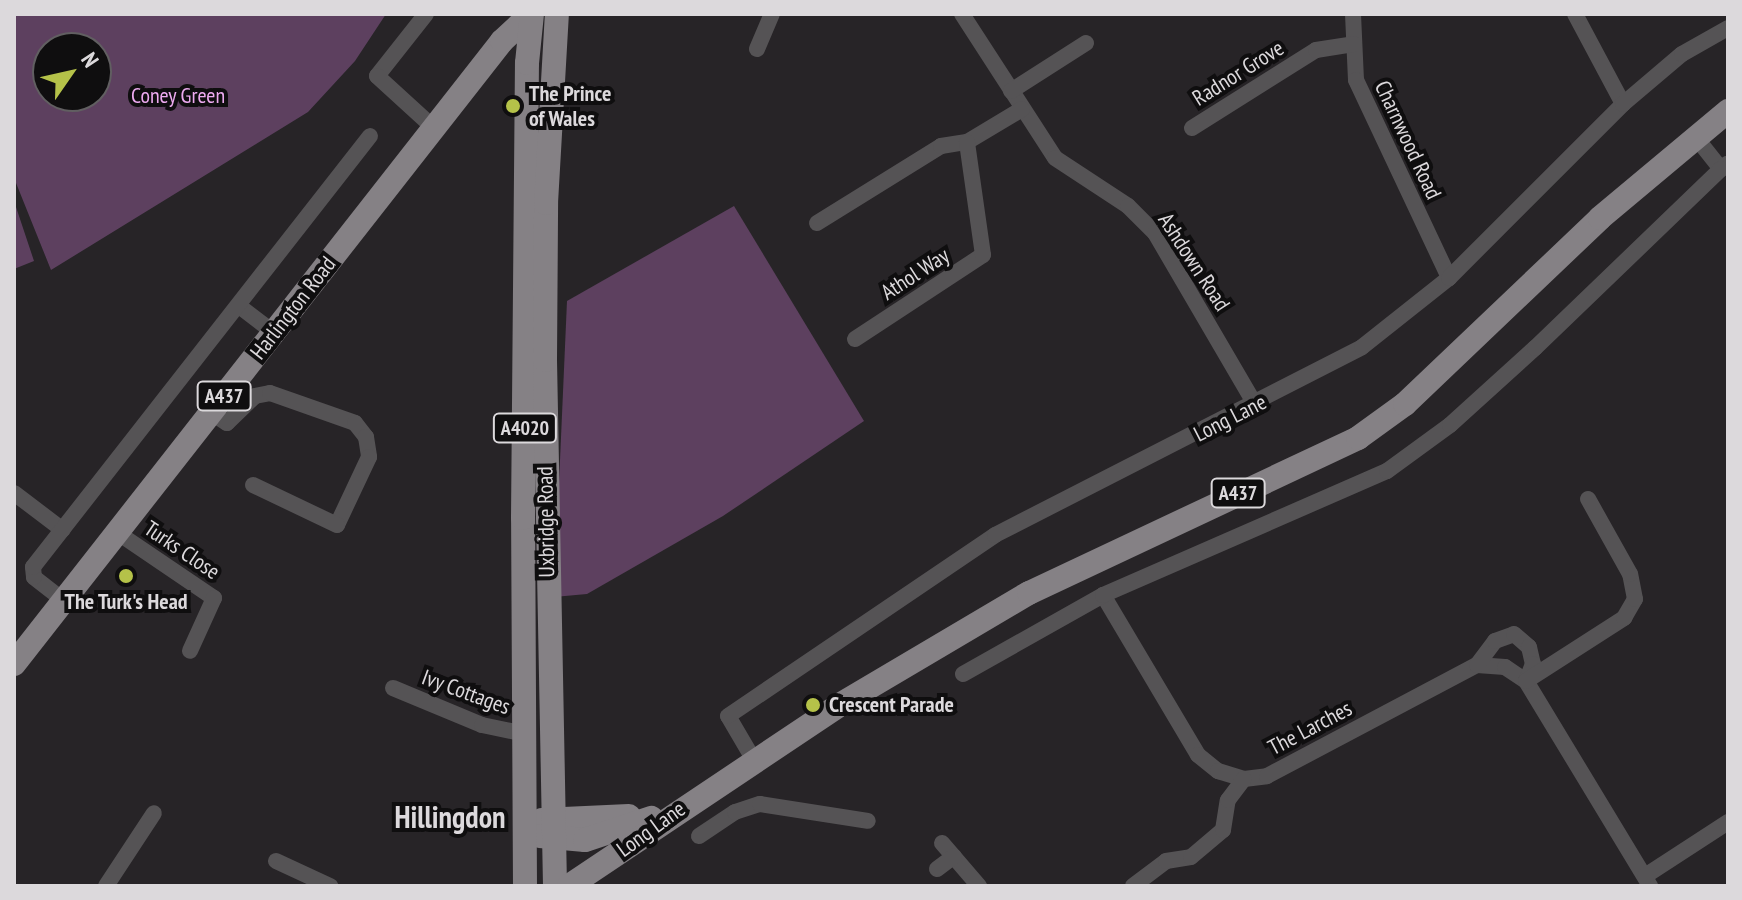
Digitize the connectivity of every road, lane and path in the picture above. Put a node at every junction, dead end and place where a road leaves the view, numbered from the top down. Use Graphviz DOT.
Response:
graph roads {
  1 [pos="426,14"];
  2 [pos="532,14"];
  3 [pos="557,14"];
  4 [pos="772,14"];
  5 [pos="962,14"];
  6 [pos="1353,14"];
  7 [pos="1575,14"];
  8 [pos="1728,28"];
  9 [pos="1086,43"];
  10 [pos="1354,44"];
  11 [pos="757,49"];
  12 [pos="552,52"];
  13 [pos="527,63"];
  14 [pos="485,67"];
  15 [pos="1011,91"];
  16 [pos="1623,104"];
  17 [pos="1022,109"];
  18 [pos="1728,111"];
  19 [pos="1192,128"];
  20 [pos="435,129"];
  21 [pos="1694,135"];
  22 [pos="370,136"];
  23 [pos="967,142"];
  24 [pos="1724,166"];
  25 [pos="817,223"];
  26 [pos="1449,278"];
  27 [pos="239,306"];
  28 [pos="273,332"];
  29 [pos="855,339"];
  30 [pos="1256,406"];
  31 [pos="212,413"];
  32 [pos="253,485"];
  33 [pos="14,493"];
  34 [pos="1588,499"];
  35 [pos="63,530"];
  36 [pos="118,533"];
  37 [pos="1103,595"];
  38 [pos="63,600"];
  39 [pos="190,651"];
  40 [pos="14,664"];
  41 [pos="1477,665"];
  42 [pos="963,674"];
  43 [pos="1526,681"];
  44 [pos="393,688"];
  45 [pos="525,734"];
  46 [pos="755,762"];
  47 [pos="1244,779"];
  48 [pos="694,797"];
  49 [pos="154,813"];
  50 [pos="727,817"];
  51 [pos="868,821"];
  52 [pos="1728,822"];
  53 [pos="527,825"];
  54 [pos="556,830"];
  55 [pos="699,836"];
  56 [pos="942,843"];
  57 [pos="954,856"];
  58 [pos="276,861"];
  59 [pos="937,869"];
  60 [pos="1648,881"];
  61 [pos="320,884"];
  62 [pos="106,886"];
  63 [pos="525,886"];
  64 [pos="555,886"];
  65 [pos="569,886"];
  66 [pos="979,886"];
  67 [pos="1133,886"];
  1 -- 20 [label="street"];
  2 -- 13 [label="main road, Uxbridge Road / A4020"];
  2 -- 14 [label="main road, Harlington Road / A437"];
  3 -- 12 [label="main road, Uxbridge Road / A4020"];
  4 -- 11 [label="street"];
  5 -- 15 [label="street, Ashdown Road"];
  6 -- 10 [label="street, Charnwood Road"];
  7 -- 16 [label="street"];
  8 -- 16 [label="street, Long Lane"];
  9 -- 15 [label="street"];
  10 -- 19 [label="street, Radnor Grove"];
  10 -- 26 [label="street, Charnwood Road"];
  12 -- 13 [label="main road"];
  12 -- 54 [label="main road, Uxbridge Road / A4020"];
  13 -- 14 [label="main road"];
  13 -- 45 [label="main road, Uxbridge Road / A4020"];
  14 -- 20 [label="main road, Harlington Road / A437"];
  15 -- 17 [label="street, Ashdown Road"];
  16 -- 26 [label="street, Long Lane"];
  17 -- 23 [label="street"];
  17 -- 30 [label="street, Ashdown Road"];
  18 -- 21 [label="main road, Long Lane / A437"];
  20 -- 28 [label="main road, Harlington Road / A437"];
  21 -- 24 [label="street"];
  21 -- 46 [label="main road, Long Lane / A437"];
  22 -- 27 [label="street"];
  23 -- 25 [label="street"];
  23 -- 29 [label="street, Athol Way"];
  24 -- 37 [label="street"];
  26 -- 30 [label="street, Long Lane"];
  27 -- 28 [label="street"];
  27 -- 35 [label="street"];
  28 -- 31 [label="main road, Harlington Road / A437"];
  30 -- 46 [label="street, Long Lane"];
  31 -- 32 [label="street"];
  31 -- 36 [label="main road, Harlington Road / A437"];
  33 -- 35 [label="street"];
  34 -- 43 [label="street"];
  35 -- 38 [label="street"];
  36 -- 38 [label="main road, Harlington Road / A437"];
  36 -- 39 [label="street, Turks Close"];
  37 -- 42 [label="street"];
  37 -- 47 [label="street"];
  38 -- 40 [label="main road, Harlington Road / A437"];
  41 -- 43 [label="street"];
  41 -- 43 [label="street, The Larches"];
  41 -- 47 [label="street, The Larches"];
  43 -- 60 [label="street"];
  44 -- 45 [label="street, Ivy Cottages"];
  45 -- 53 [label="main road, Uxbridge Road / A4020"];
  46 -- 48 [label="main road, Long Lane / A437"];
  47 -- 67 [label="street"];
  48 -- 50 [label="street"];
  48 -- 54 [label="main road, Long Lane / A437"];
  48 -- 65 [label="main road, Long Lane / A437"];
  49 -- 62 [label="street"];
  50 -- 51 [label="street"];
  50 -- 55 [label="street"];
  52 -- 60 [label="street"];
  53 -- 54 [label="main road, Long Lane / A437"];
  53 -- 63 [label="main road, Uxbridge Road / A4020"];
  54 -- 64 [label="main road, Uxbridge Road / A4020"];
  56 -- 57 [label="street"];
  57 -- 59 [label="street"];
  57 -- 66 [label="street"];
  58 -- 61 [label="street"];
}
